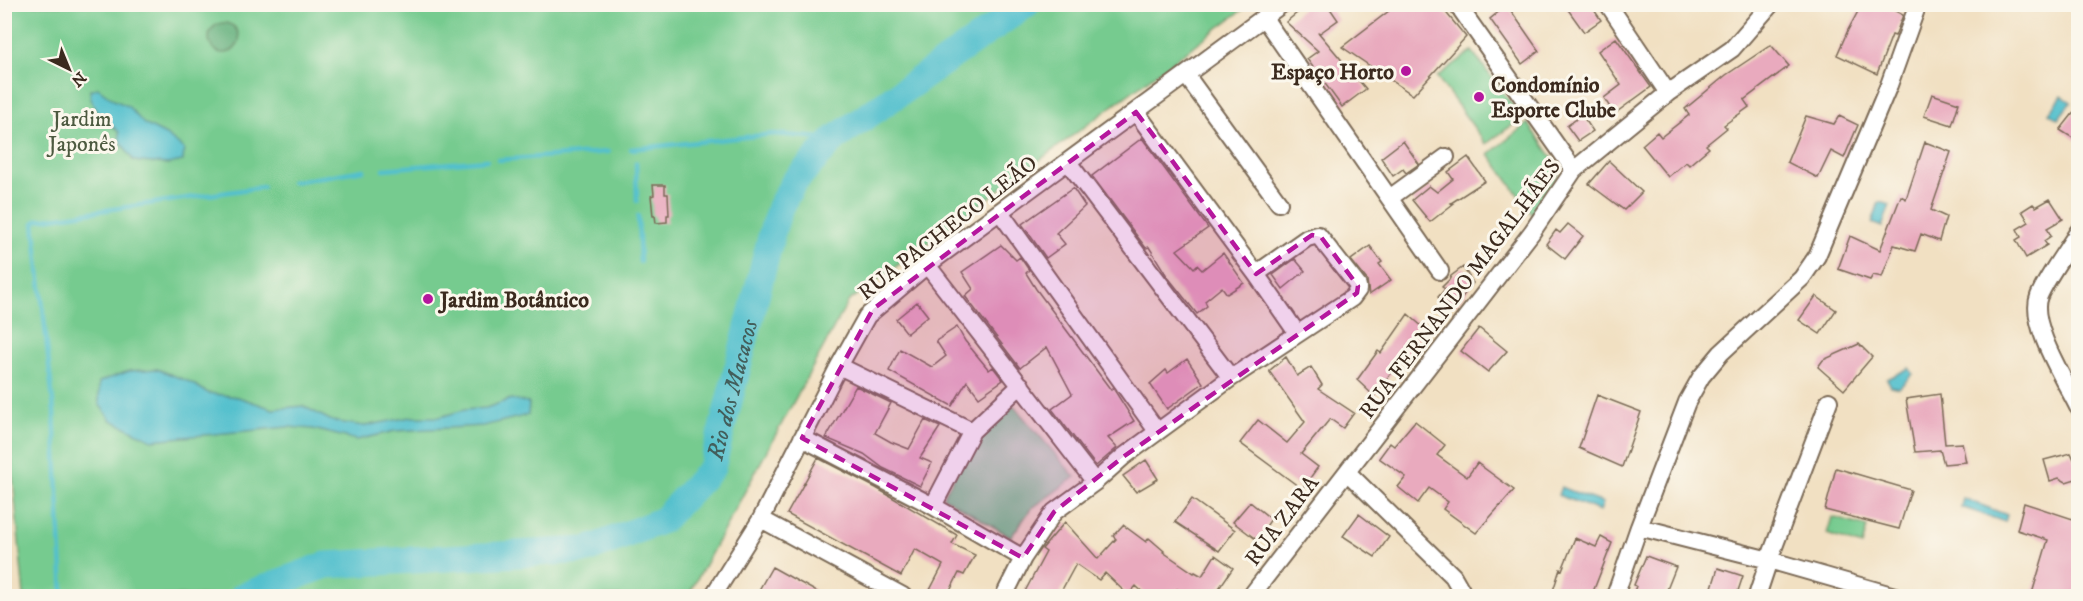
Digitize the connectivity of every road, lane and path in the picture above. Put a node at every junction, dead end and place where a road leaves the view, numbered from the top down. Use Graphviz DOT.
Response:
graph roads {
  1 [pos="1282,4"];
  2 [pos="1457,4"];
  3 [pos="1608,4"];
  4 [pos="1918,4"];
  5 [pos="1768,6"];
  6 [pos="1264,18"];
  7 [pos="1186,75"];
  8 [pos="1668,93"];
  9 [pos="1136,112"];
  10 [pos="1446,157"];
  11 [pos="1068,162"];
  12 [pos="1574,170"];
  13 [pos="1391,197"];
  14 [pos="1279,203"];
  15 [pos="1000,212"];
  16 [pos="2079,232"];
  17 [pos="927,265"];
  18 [pos="1440,271"];
  19 [pos="1256,274"];
  20 [pos="1297,333"];
  21 [pos="839,366"];
  22 [pos="1231,378"];
  23 [pos="1021,386"];
  24 [pos="1829,401"];
  25 [pos="2079,407"];
  26 [pos="972,431"];
  27 [pos="1156,431"];
  28 [pos="802,438"];
  29 [pos="1347,472"];
  30 [pos="1095,482"];
  31 [pos="933,506"];
  32 [pos="761,519"];
  33 [pos="1639,527"];
  34 [pos="1023,558"];
  35 [pos="1768,560"];
  36 [pos="713,597"];
  37 [pos="903,597"];
  38 [pos="1004,597"];
  39 [pos="1251,597"];
  40 [pos="1460,597"];
  41 [pos="1615,597"];
  42 [pos="1757,597"];
  43 [pos="1895,597"];
  1 -- 6 [label="street, RUA PACHECO LEÃO"];
  2 -- 12 [label="street"];
  3 -- 8 [label="street"];
  4 -- 33 [label="street"];
  5 -- 8 [label="street, RUA FERNANDO MAGALHÃES"];
  6 -- 7 [label="street, RUA PACHECO LEÃO"];
  6 -- 13 [label="street"];
  7 -- 9 [label="street, RUA PACHECO LEÃO"];
  7 -- 14 [label="street"];
  8 -- 12 [label="street, RUA FERNANDO MAGALHÃES"];
  9 -- 11 [label="street, RUA PACHECO LEÃO"];
  9 -- 19 [label="street"];
  10 -- 13 [label="street"];
  11 -- 15 [label="street, RUA PACHECO LEÃO"];
  11 -- 22 [label="street"];
  12 -- 29 [label="street, RUA FERNANDO MAGALHÃES"];
  13 -- 18 [label="street"];
  15 -- 17 [label="street, RUA PACHECO LEÃO"];
  15 -- 27 [label="street"];
  16 -- 25 [label="street"];
  17 -- 21 [label="street, RUA PACHECO LEÃO"];
  17 -- 23 [label="street"];
  19 -- 20 [label="street"];
  19 -- 20 [label="street"];
  20 -- 22 [label="street"];
  21 -- 26 [label="street"];
  21 -- 28 [label="street, RUA PACHECO LEÃO"];
  22 -- 27 [label="street"];
  23 -- 26 [label="street"];
  23 -- 30 [label="street"];
  24 -- 35 [label="street"];
  26 -- 31 [label="street"];
  27 -- 30 [label="street"];
  28 -- 31 [label="street"];
  28 -- 32 [label="street, RUA PACHECO LEÃO"];
  29 -- 39 [label="street, RUA ZARA"];
  29 -- 40 [label="street"];
  30 -- 34 [label="street"];
  31 -- 34 [label="street"];
  32 -- 36 [label="street, RUA PACHECO LEÃO"];
  32 -- 37 [label="street"];
  33 -- 35 [label="street"];
  33 -- 41 [label="street"];
  34 -- 38 [label="street"];
  35 -- 42 [label="street"];
  35 -- 43 [label="street"];
}
